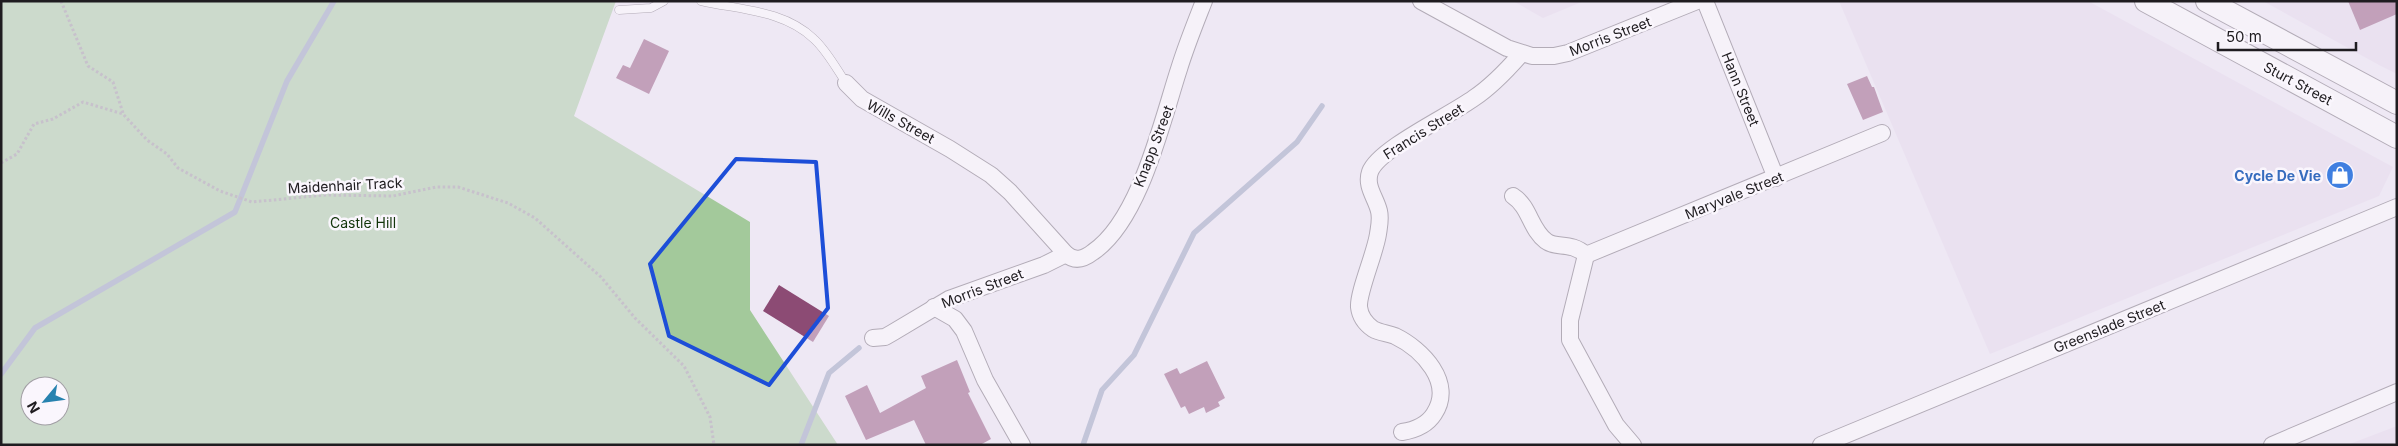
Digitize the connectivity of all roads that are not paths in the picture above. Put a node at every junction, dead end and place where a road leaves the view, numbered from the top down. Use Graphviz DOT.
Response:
graph roads {
  1 [pos="664,1"];
  2 [pos="701,1"];
  3 [pos="1204,1"];
  4 [pos="1421,1"];
  5 [pos="1696,1"];
  6 [pos="1705,1"];
  7 [pos="2146,1"];
  8 [pos="2207,1"];
  9 [pos="619,10"];
  10 [pos="1521,54"];
  11 [pos="846,83"];
  12 [pos="2397,103"];
  13 [pos="1882,133"];
  14 [pos="2397,137"];
  15 [pos="1776,178"];
  16 [pos="1514,196"];
  17 [pos="2397,207"];
  18 [pos="1066,254"];
  19 [pos="1586,256"];
  20 [pos="976,289"];
  21 [pos="934,307"];
  22 [pos="964,331"];
  23 [pos="873,338"];
  24 [pos="2397,392"];
  25 [pos="1402,432"];
  26 [pos="1022,445"];
  27 [pos="1633,445"];
  28 [pos="1821,445"];
  29 [pos="2272,445"];
  1 -- 9 [label="lane"];
  2 -- 11 [label="lane, Wills Street"];
  3 -- 18 [label="street, Knapp Street"];
  4 -- 10 [label="street, Morris Street"];
  5 -- 10 [label="street, Morris Street"];
  6 -- 15 [label="street, Hann Street"];
  7 -- 14 [label="main road, Sturt Street"];
  8 -- 12 [label="main road"];
  10 -- 25 [label="street, Francis Street"];
  11 -- 18 [label="street, Wills Street"];
  13 -- 15 [label="street, Maryvale Street"];
  15 -- 19 [label="street, Maryvale Street"];
  16 -- 19 [label="street"];
  17 -- 28 [label="street, Greenslade Street"];
  18 -- 20 [label="street, Morris Street"];
  19 -- 27 [label="street"];
  20 -- 21 [label="street, Morris Street"];
  20 -- 22 [label="street"];
  21 -- 22 [label="street"];
  21 -- 23 [label="street, Morris Street"];
  22 -- 26 [label="street"];
  24 -- 29 [label="street"];
}
